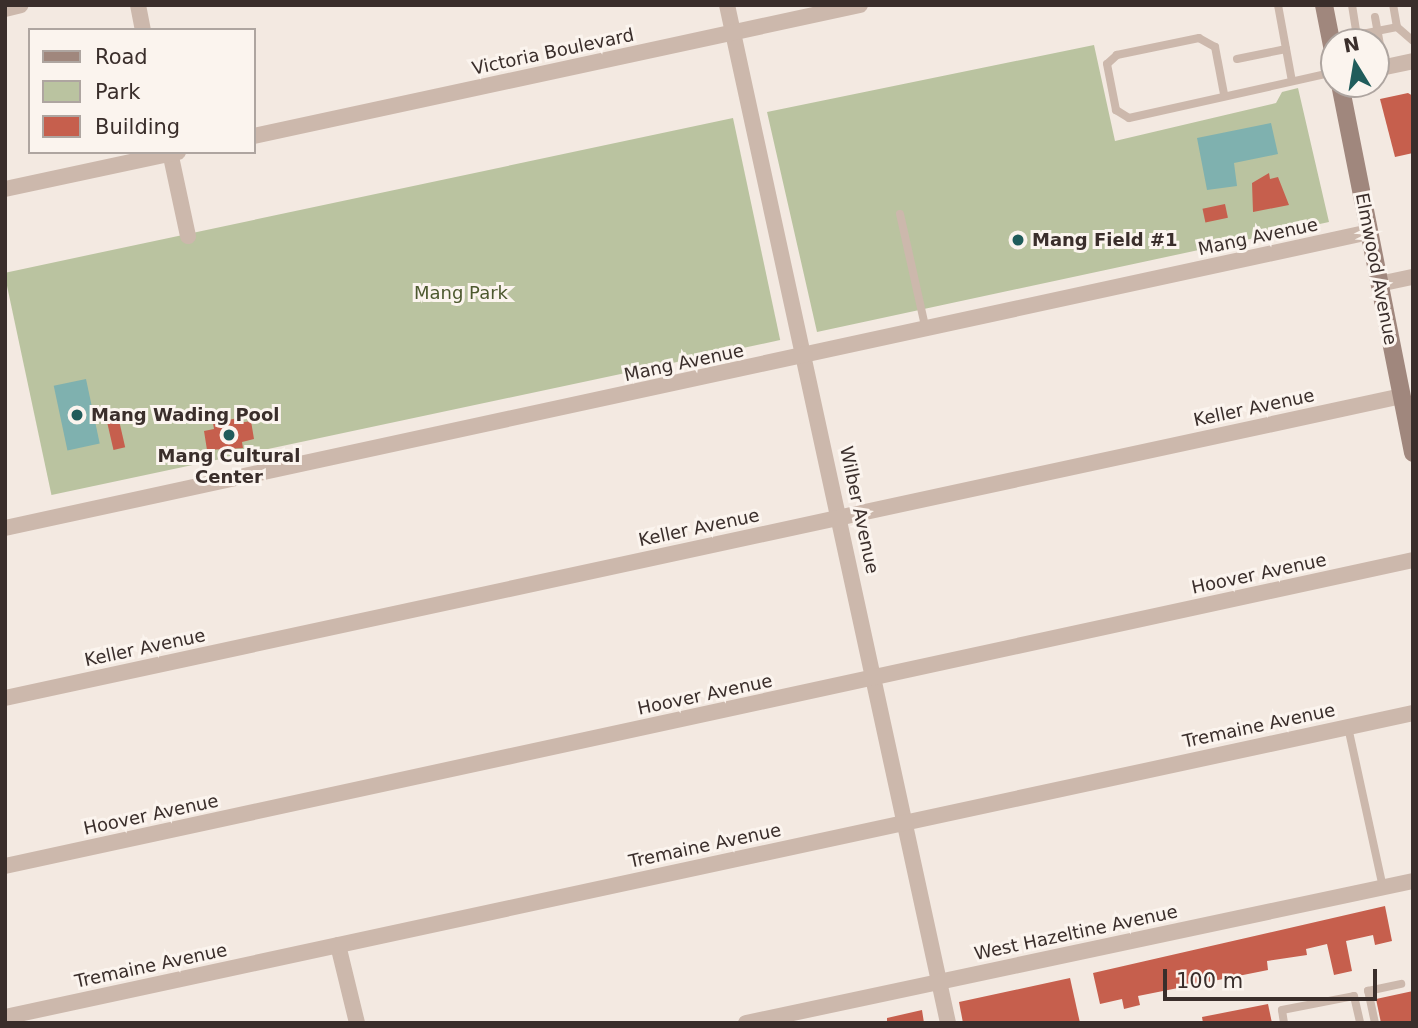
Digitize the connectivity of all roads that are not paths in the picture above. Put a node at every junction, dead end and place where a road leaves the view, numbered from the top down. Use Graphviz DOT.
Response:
graph roads {
  1 [pos="21,5"];
  2 [pos="138,5"];
  3 [pos="727,5"];
  4 [pos="860,5"];
  5 [pos="1278,5"];
  6 [pos="1324,5"];
  7 [pos="1352,5"];
  8 [pos="1393,5"];
  9 [pos="5,9"];
  10 [pos="1375,17"];
  11 [pos="1397,27"];
  12 [pos="143,28"];
  13 [pos="1328,28"];
  14 [pos="1356,28"];
  15 [pos="1377,28"];
  16 [pos="1390,28"];
  17 [pos="734,33"];
  18 [pos="1413,41"];
  19 [pos="1286,49"];
  20 [pos="1237,58"];
  21 [pos="1413,61"];
  22 [pos="1390,66"];
  23 [pos="1320,75"];
  24 [pos="1292,81"];
  25 [pos="1224,94"];
  26 [pos="1342,98"];
  27 [pos="256,136"];
  28 [pos="168,154"];
  29 [pos="173,154"];
  30 [pos="5,189"];
  31 [pos="900,214"];
  32 [pos="1369,232"];
  33 [pos="188,236"];
  34 [pos="1413,277"];
  35 [pos="1379,284"];
  36 [pos="926,330"];
  37 [pos="806,356"];
  38 [pos="1407,395"];
  39 [pos="1413,453"];
  40 [pos="841,517"];
  41 [pos="5,528"];
  42 [pos="1413,560"];
  43 [pos="874,677"];
  44 [pos="5,698"];
  45 [pos="1413,713"];
  46 [pos="1348,727"];
  47 [pos="905,822"];
  48 [pos="5,866"];
  49 [pos="1413,881"];
  50 [pos="1383,887"];
  51 [pos="338,945"];
  52 [pos="939,981"];
  53 [pos="1401,984"];
  54 [pos="5,1017"];
  55 [pos="357,1023"];
  56 [pos="747,1023"];
  57 [pos="948,1023"];
  58 [pos="1284,1023"];
  59 [pos="1360,1023"];
  60 [pos="1375,1023"];
  1 -- 9 [label="street"];
  2 -- 12 [label="street"];
  3 -- 17 [label="street, Wilber Avenue"];
  4 -- 17 [label="street, Victoria Boulevard"];
  5 -- 19 [label="lane"];
  6 -- 13 [label="street"];
  7 -- 14 [label="lane"];
  8 -- 11 [label="lane"];
  10 -- 15 [label="lane"];
  11 -- 16 [label="lane"];
  11 -- 18 [label="lane"];
  17 -- 27 [label="street, Victoria Boulevard"];
  17 -- 37 [label="street, Wilber Avenue"];
  19 -- 20 [label="lane"];
  19 -- 24 [label="lane"];
  21 -- 22 [label="street"];
  23 -- 24 [label="lane"];
  24 -- 25 [label="lane"];
  25 -- 25 [label="lane"];
  26 -- 32 [label="street, Elmwood Avenue"];
  28 -- 30 [label="street"];
  29 -- 33 [label="street"];
  31 -- 36 [label="lane"];
  32 -- 35 [label="street, Elmwood Avenue"];
  32 -- 36 [label="street, Mang Avenue"];
  34 -- 35 [label="street"];
  35 -- 38 [label="street, Elmwood Avenue"];
  36 -- 37 [label="street, Mang Avenue"];
  37 -- 40 [label="street, Wilber Avenue"];
  37 -- 41 [label="street, Mang Avenue"];
  38 -- 39 [label="street, Elmwood Avenue"];
  38 -- 40 [label="street, Keller Avenue"];
  40 -- 43 [label="street, Wilber Avenue"];
  40 -- 44 [label="street, Keller Avenue"];
  42 -- 43 [label="street, Hoover Avenue"];
  43 -- 47 [label="street, Wilber Avenue"];
  43 -- 48 [label="street, Hoover Avenue"];
  45 -- 46 [label="street, Tremaine Avenue"];
  46 -- 47 [label="street, Tremaine Avenue"];
  46 -- 50 [label="lane"];
  47 -- 51 [label="street, Tremaine Avenue"];
  47 -- 52 [label="street, Wilber Avenue"];
  49 -- 50 [label="street, West Hazeltine Avenue"];
  50 -- 52 [label="street, West Hazeltine Avenue"];
  51 -- 54 [label="street, Tremaine Avenue"];
  51 -- 55 [label="street"];
  52 -- 56 [label="street, West Hazeltine Avenue"];
  52 -- 57 [label="street, Wilber Avenue"];
  53 -- 60 [label="lane"];
  58 -- 59 [label="lane"];
}
